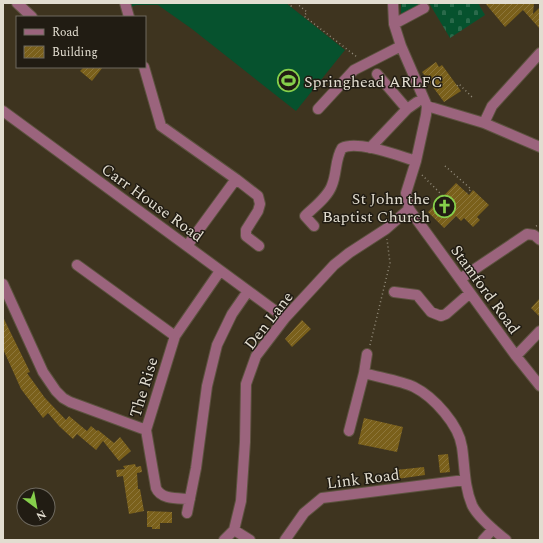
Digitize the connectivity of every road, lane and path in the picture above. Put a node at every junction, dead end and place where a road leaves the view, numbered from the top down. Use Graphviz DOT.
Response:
graph roads {
  1 [pos="17,3"];
  2 [pos="125,3"];
  3 [pos="288,3"];
  4 [pos="295,3"];
  5 [pos="393,3"];
  6 [pos="424,8"];
  7 [pos="31,16"];
  8 [pos="129,16"];
  9 [pos="394,24"];
  10 [pos="401,46"];
  11 [pos="540,53"];
  12 [pos="365,64"];
  13 [pos="144,68"];
  14 [pos="377,74"];
  15 [pos="457,86"];
  16 [pos="474,99"];
  17 [pos="416,102"];
  18 [pos="427,106"];
  19 [pos="318,109"];
  20 [pos="407,109"];
  21 [pos="3,111"];
  22 [pos="484,123"];
  23 [pos="540,147"];
  24 [pos="370,148"];
  25 [pos="415,166"];
  26 [pos="445,166"];
  27 [pos="236,179"];
  28 [pos="467,193"];
  29 [pos="442,195"];
  30 [pos="409,209"];
  31 [pos="314,226"];
  32 [pos="386,229"];
  33 [pos="540,240"];
  34 [pos="187,246"];
  35 [pos="259,246"];
  36 [pos="77,265"];
  37 [pos="220,271"];
  38 [pos="460,279"];
  39 [pos="3,284"];
  40 [pos="248,291"];
  41 [pos="394,292"];
  42 [pos="470,293"];
  43 [pos="285,318"];
  44 [pos="540,331"];
  45 [pos="175,336"];
  46 [pos="367,354"];
  47 [pos="516,356"];
  48 [pos="364,373"];
  49 [pos="540,386"];
  50 [pos="146,430"];
  51 [pos="349,431"];
  52 [pos="465,480"];
  53 [pos="190,499"];
  54 [pos="187,513"];
  55 [pos="493,529"];
  56 [pos="234,530"];
  57 [pos="224,540"];
  58 [pos="250,540"];
  59 [pos="284,540"];
  60 [pos="483,540"];
  61 [pos="506,540"];
  1 -- 7 [label="street"];
  2 -- 8 [label="street"];
  3 -- 4 [label="path"];
  4 -- 12 [label="path"];
  5 -- 9 [label="street"];
  6 -- 9 [label="street"];
  9 -- 10 [label="street"];
  10 -- 12 [label="street"];
  10 -- 18 [label="street"];
  11 -- 22 [label="street"];
  12 -- 19 [label="street"];
  13 -- 27 [label="street"];
  14 -- 20 [label="street"];
  15 -- 16 [label="path"];
  17 -- 20 [label="street"];
  18 -- 22 [label="street"];
  18 -- 25 [label="street"];
  20 -- 24 [label="street"];
  21 -- 34 [label="street, Carr House Road"];
  22 -- 23 [label="street"];
  24 -- 25 [label="street"];
  24 -- 31 [label="street"];
  25 -- 29 [label="path"];
  25 -- 30 [label="street"];
  26 -- 28 [label="path"];
  27 -- 34 [label="street"];
  27 -- 35 [label="street"];
  30 -- 32 [label="street, Den Lane"];
  30 -- 38 [label="street, Stamford Road"];
  32 -- 43 [label="street, Den Lane"];
  32 -- 46 [label="path"];
  33 -- 38 [label="street"];
  34 -- 37 [label="street, Carr House Road"];
  36 -- 45 [label="street"];
  37 -- 40 [label="street, Carr House Road"];
  37 -- 45 [label="street, The Rise"];
  38 -- 42 [label="street, Stamford Road"];
  39 -- 50 [label="street"];
  40 -- 43 [label="street, Carr House Road"];
  40 -- 53 [label="street"];
  41 -- 42 [label="street"];
  42 -- 47 [label="street, Stamford Road"];
  43 -- 56 [label="street, Den Lane"];
  44 -- 47 [label="street"];
  45 -- 50 [label="street, The Rise"];
  46 -- 48 [label="street"];
  47 -- 49 [label="street, Stamford Road"];
  48 -- 51 [label="street"];
  48 -- 52 [label="street"];
  50 -- 53 [label="street, The Rise"];
  52 -- 55 [label="street"];
  52 -- 59 [label="street, Link Road"];
  53 -- 54 [label="street"];
  55 -- 60 [label="street"];
  55 -- 61 [label="street"];
  56 -- 57 [label="street, Den Lane"];
  56 -- 58 [label="street"];
}
